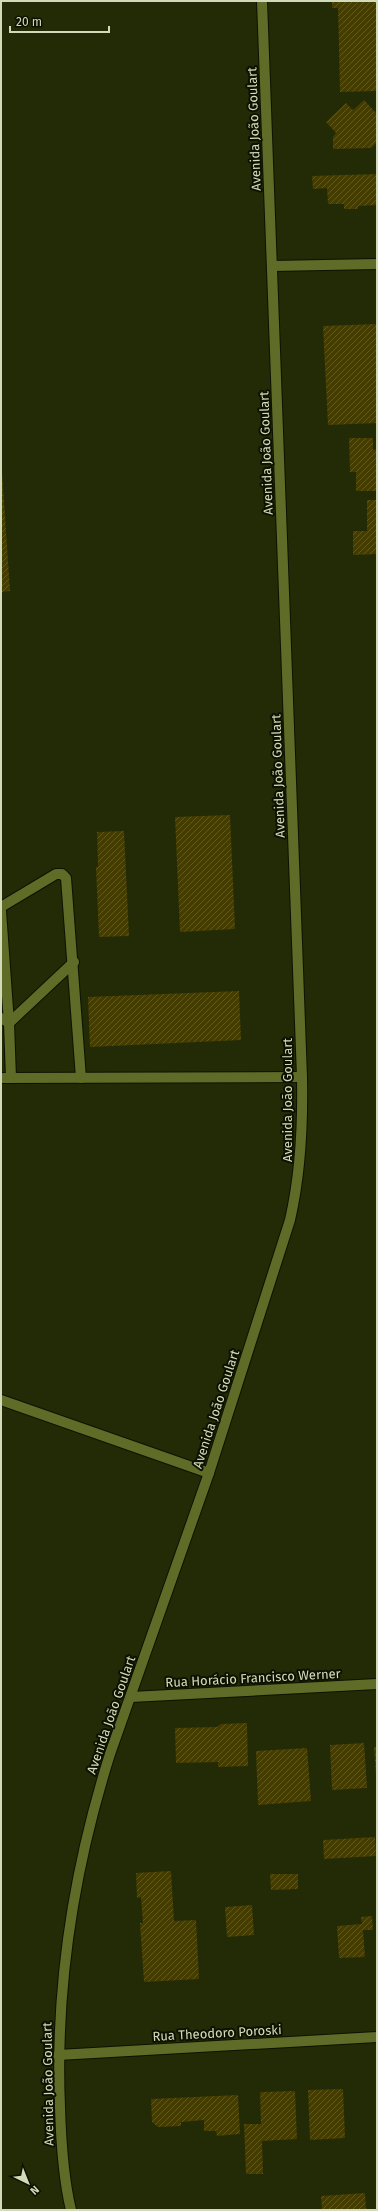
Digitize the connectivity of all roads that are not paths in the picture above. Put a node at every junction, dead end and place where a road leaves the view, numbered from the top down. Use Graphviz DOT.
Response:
graph roads {
  1 [pos="262,1"];
  2 [pos="377,264"];
  3 [pos="272,266"];
  4 [pos="1,907"];
  5 [pos="1,911"];
  6 [pos="74,962"];
  7 [pos="5,1020"];
  8 [pos="302,1077"];
  9 [pos="6,1078"];
  10 [pos="81,1078"];
  11 [pos="1,1400"];
  12 [pos="209,1473"];
  13 [pos="377,1684"];
  14 [pos="131,1697"];
  15 [pos="377,2037"];
  16 [pos="58,2055"];
  17 [pos="71,2210"];
  1 -- 3 [label="main road, Avenida João Goulart"];
  2 -- 3 [label="main road"];
  3 -- 8 [label="main road, Avenida João Goulart"];
  4 -- 6 [label="main road"];
  5 -- 7 [label="main road"];
  6 -- 7 [label="main road"];
  6 -- 10 [label="main road"];
  7 -- 9 [label="main road"];
  8 -- 10 [label="main road"];
  8 -- 12 [label="main road, Avenida João Goulart"];
  9 -- 10 [label="main road"];
  11 -- 12 [label="main road"];
  12 -- 14 [label="main road, Avenida João Goulart"];
  13 -- 14 [label="main road, Rua Horácio Francisco Werner"];
  14 -- 16 [label="main road, Avenida João Goulart"];
  15 -- 16 [label="main road, Rua Theodoro Poroski"];
  16 -- 17 [label="main road, Avenida João Goulart"];
}
